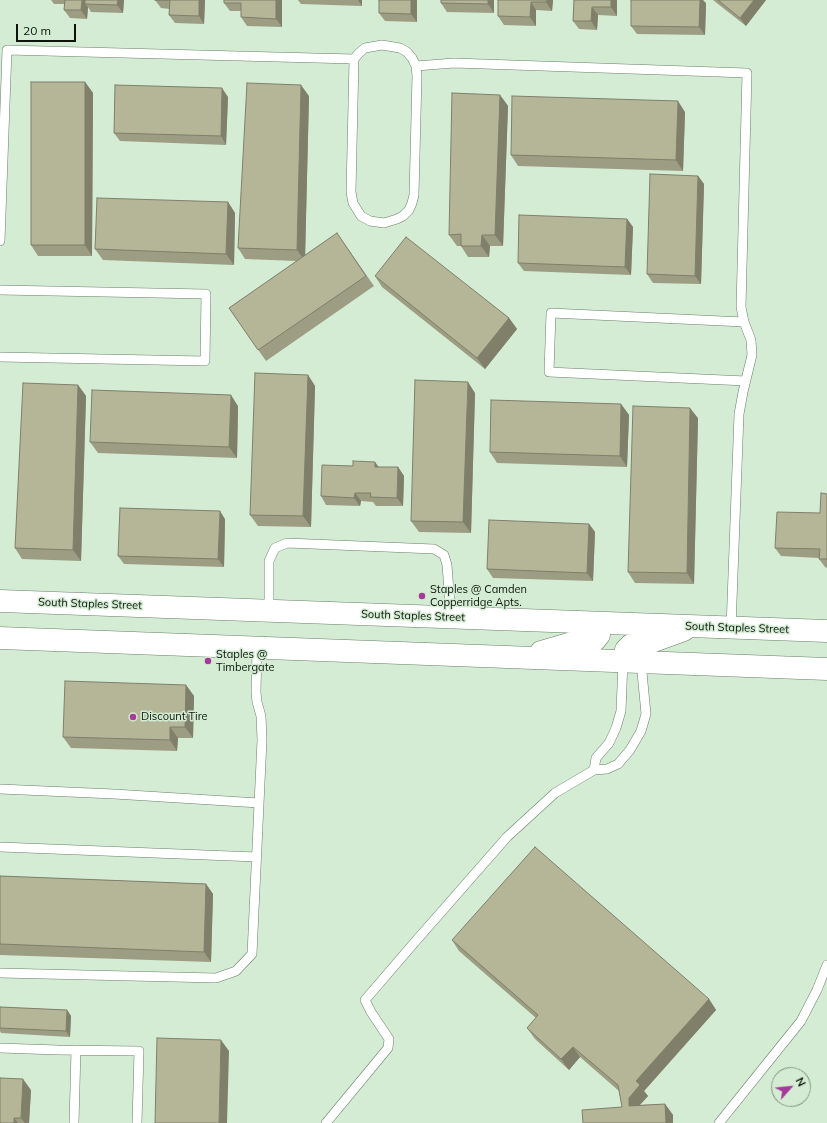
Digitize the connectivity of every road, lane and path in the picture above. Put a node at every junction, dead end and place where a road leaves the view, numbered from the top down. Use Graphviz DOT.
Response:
graph roads {
  1 [pos="354,59"];
  2 [pos="416,66"];
  3 [pos="0,242"];
  4 [pos="0,290"];
  5 [pos="744,322"];
  6 [pos="0,357"];
  7 [pos="746,381"];
  8 [pos="0,601"];
  9 [pos="269,611"];
  10 [pos="451,617"];
  11 [pos="599,623"];
  12 [pos="692,626"];
  13 [pos="731,628"];
  14 [pos="827,631"];
  15 [pos="0,638"];
  16 [pos="257,648"];
  17 [pos="524,658"];
  18 [pos="632,662"];
  19 [pos="827,669"];
  20 [pos="594,770"];
  21 [pos="0,789"];
  22 [pos="259,803"];
  23 [pos="0,847"];
  24 [pos="257,857"];
  25 [pos="827,965"];
  26 [pos="0,973"];
  27 [pos="0,1048"];
  28 [pos="76,1050"];
  29 [pos="74,1123"];
  30 [pos="137,1123"];
  31 [pos="326,1123"];
  32 [pos="719,1123"];
  1 -- 2 [label="lane"];
  1 -- 2 [label="lane"];
  1 -- 3 [label="lane"];
  2 -- 5 [label="lane"];
  4 -- 6 [label="lane"];
  5 -- 7 [label="lane"];
  5 -- 7 [label="lane"];
  7 -- 13 [label="lane"];
  8 -- 9 [label="main road, South Staples Street"];
  9 -- 10 [label="main road, South Staples Street"];
  9 -- 10 [label="lane"];
  10 -- 11 [label="main road, South Staples Street"];
  11 -- 12 [label="main road, South Staples Street"];
  11 -- 17 [label="main road"];
  12 -- 13 [label="main road, South Staples Street"];
  12 -- 18 [label="main road"];
  13 -- 14 [label="main road, South Staples Street"];
  15 -- 16 [label="main road"];
  16 -- 17 [label="main road"];
  16 -- 22 [label="lane"];
  17 -- 18 [label="main road"];
  18 -- 19 [label="main road"];
  18 -- 20 [label="lane"];
  18 -- 20 [label="lane"];
  20 -- 31 [label="lane"];
  21 -- 22 [label="lane"];
  22 -- 24 [label="lane"];
  23 -- 24 [label="lane"];
  24 -- 26 [label="lane"];
  25 -- 32 [label="lane"];
  27 -- 28 [label="lane"];
  28 -- 29 [label="lane"];
  28 -- 30 [label="lane"];
}
